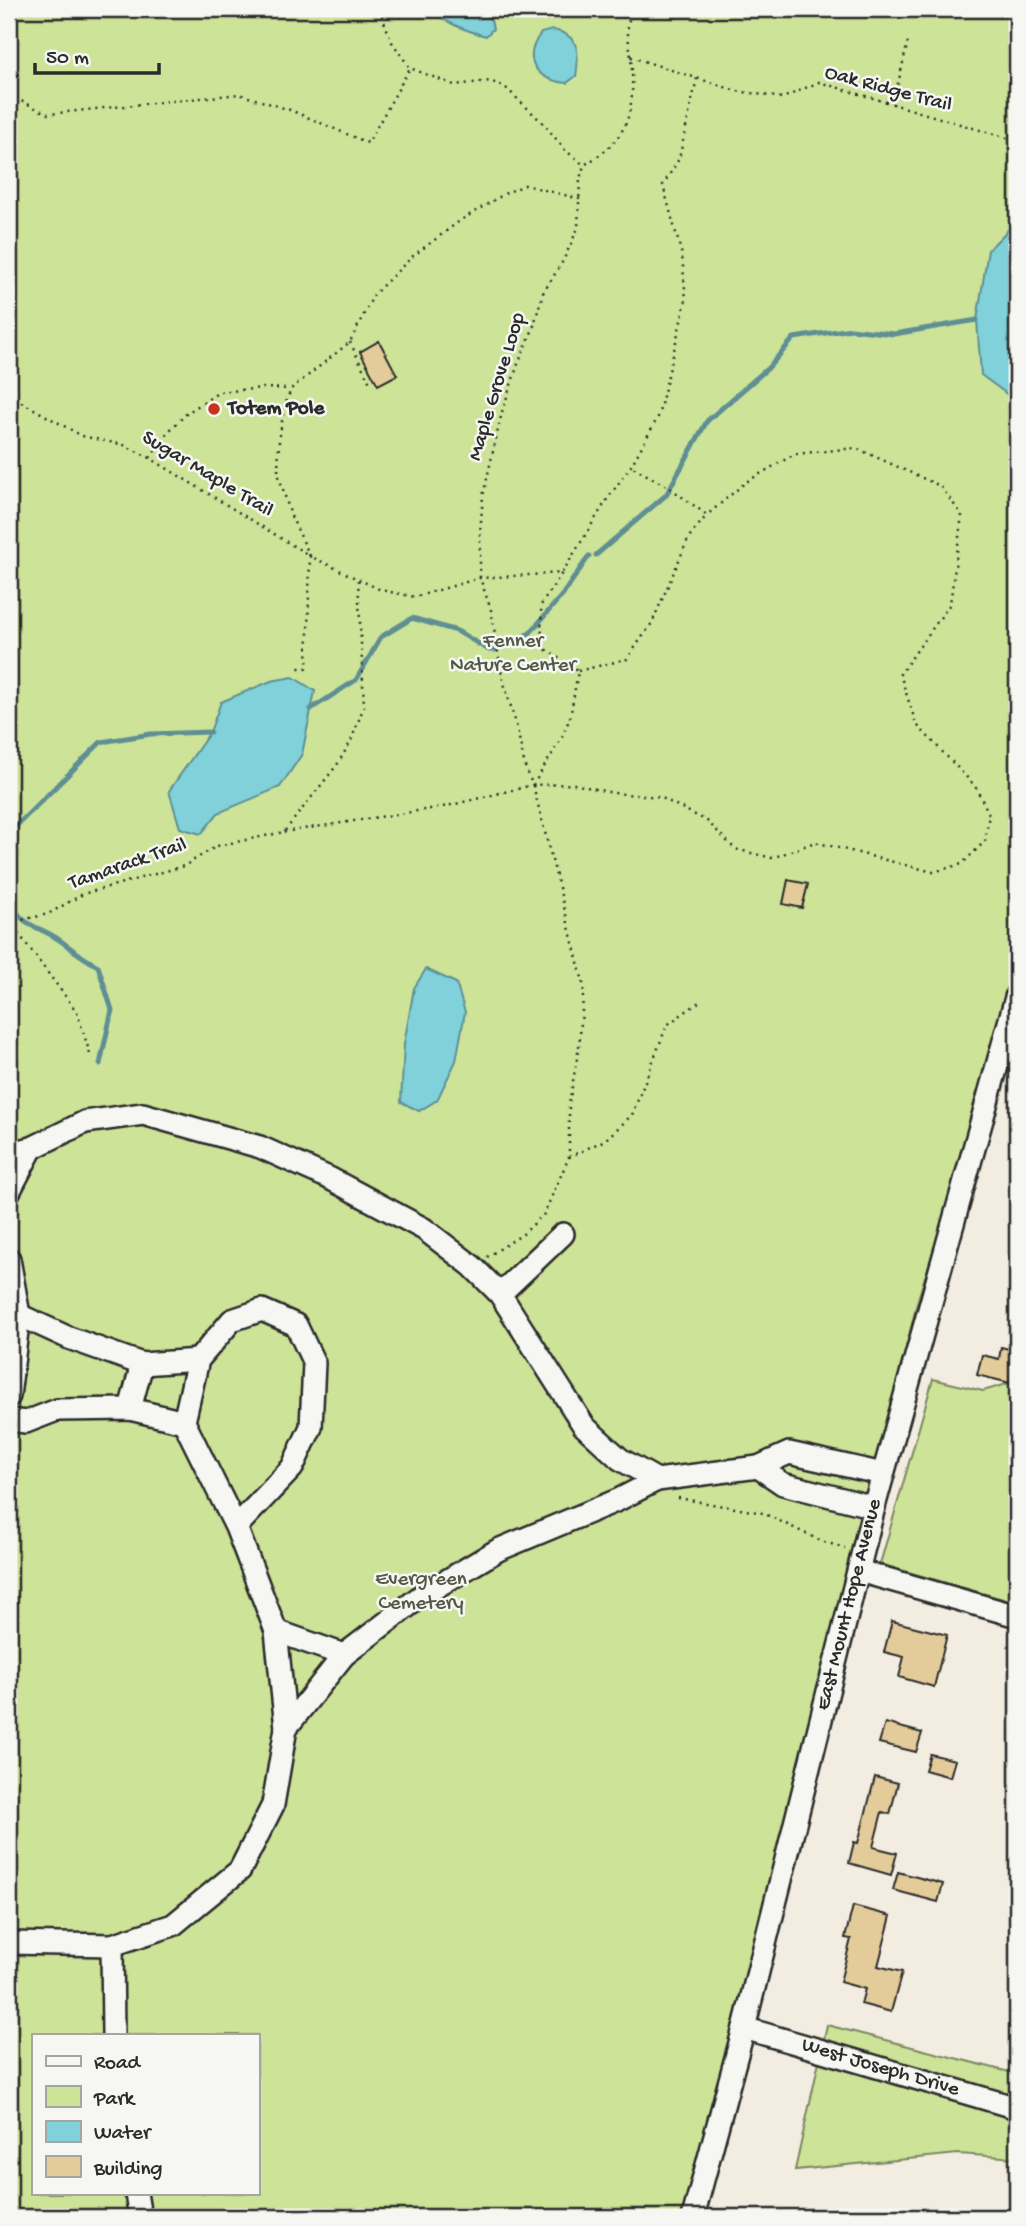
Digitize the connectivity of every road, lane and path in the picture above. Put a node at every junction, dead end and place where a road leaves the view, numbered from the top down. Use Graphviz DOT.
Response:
graph roads {
  1 [pos="379,9"];
  2 [pos="633,9"];
  3 [pos="668,9"];
  4 [pos="701,9"];
  5 [pos="909,37"];
  6 [pos="631,57"];
  7 [pos="410,68"];
  8 [pos="697,78"];
  9 [pos="9,95"];
  10 [pos="893,105"];
  11 [pos="1017,141"];
  12 [pos="584,165"];
  13 [pos="580,199"];
  14 [pos="350,342"];
  15 [pos="370,383"];
  16 [pos="291,389"];
  17 [pos="9,395"];
  18 [pos="150,458"];
  19 [pos="631,466"];
  20 [pos="707,515"];
  21 [pos="310,556"];
  22 [pos="562,573"];
  23 [pos="358,579"];
  24 [pos="480,579"];
  25 [pos="298,668"];
  26 [pos="578,671"];
  27 [pos="533,785"];
  28 [pos="284,832"];
  29 [pos="9,922"];
  30 [pos="1017,994"];
  31 [pos="702,1000"];
  32 [pos="90,1054"];
  33 [pos="32,1148"];
  34 [pos="9,1153"];
  35 [pos="569,1157"];
  36 [pos="9,1192"];
  37 [pos="563,1234"];
  38 [pos="9,1259"];
  39 [pos="472,1266"];
  40 [pos="500,1294"];
  41 [pos="19,1315"];
  42 [pos="198,1360"];
  43 [pos="142,1364"];
  44 [pos="9,1396"];
  45 [pos="130,1409"];
  46 [pos="9,1420"];
  47 [pos="184,1422"];
  48 [pos="758,1467"];
  49 [pos="883,1474"];
  50 [pos="657,1480"];
  51 [pos="874,1507"];
  52 [pos="236,1527"];
  53 [pos="847,1548"];
  54 [pos="859,1571"];
  55 [pos="1017,1616"];
  56 [pos="276,1631"];
  57 [pos="344,1654"];
  58 [pos="286,1728"];
  59 [pos="9,1943"];
  60 [pos="112,1944"];
  61 [pos="744,2028"];
  62 [pos="113,2034"];
  63 [pos="1017,2108"];
  64 [pos="136,2194"];
  65 [pos="140,2217"];
  66 [pos="693,2217"];
  1 -- 7 [label="path"];
  2 -- 6 [label="path"];
  3 -- 4 [label="path"];
  5 -- 10 [label="path"];
  6 -- 8 [label="path, Oak Ridge Trail"];
  6 -- 12 [label="path"];
  7 -- 9 [label="path"];
  7 -- 12 [label="path"];
  8 -- 10 [label="path, Oak Ridge Trail"];
  8 -- 19 [label="path"];
  10 -- 11 [label="path, Oak Ridge Trail"];
  12 -- 13 [label="path, Maple Grove Loop"];
  13 -- 14 [label="path"];
  13 -- 24 [label="path, Maple Grove Loop"];
  14 -- 15 [label="path"];
  14 -- 16 [label="path"];
  16 -- 18 [label="path"];
  16 -- 21 [label="path"];
  17 -- 18 [label="path, Sugar Maple Trail"];
  18 -- 21 [label="path, Sugar Maple Trail"];
  19 -- 20 [label="path"];
  19 -- 22 [label="path"];
  20 -- 26 [label="path"];
  20 -- 27 [label="path, Tamarack Trail"];
  21 -- 23 [label="path"];
  21 -- 25 [label="path"];
  22 -- 24 [label="path"];
  22 -- 26 [label="path"];
  23 -- 24 [label="path"];
  23 -- 28 [label="path"];
  24 -- 27 [label="path, Maple Grove Loop"];
  26 -- 27 [label="path"];
  27 -- 28 [label="path, Tamarack Trail"];
  27 -- 35 [label="path, Maple Grove Loop"];
  28 -- 29 [label="path, Tamarack Trail"];
  29 -- 32 [label="path"];
  30 -- 49 [label="street, East Mount Hope Avenue"];
  31 -- 35 [label="path"];
  33 -- 34 [label="street"];
  33 -- 36 [label="street"];
  33 -- 39 [label="street"];
  35 -- 39 [label="path"];
  37 -- 40 [label="street"];
  38 -- 41 [label="street"];
  39 -- 40 [label="street"];
  40 -- 50 [label="street"];
  41 -- 43 [label="street"];
  41 -- 44 [label="street"];
  42 -- 43 [label="street"];
  42 -- 47 [label="street"];
  42 -- 52 [label="street"];
  43 -- 45 [label="street"];
  45 -- 46 [label="street"];
  45 -- 47 [label="street"];
  47 -- 52 [label="street"];
  48 -- 49 [label="street"];
  48 -- 50 [label="street"];
  48 -- 51 [label="street"];
  49 -- 51 [label="street, East Mount Hope Avenue"];
  50 -- 53 [label="path"];
  50 -- 57 [label="street"];
  51 -- 54 [label="street, East Mount Hope Avenue"];
  52 -- 56 [label="street"];
  54 -- 55 [label="street"];
  54 -- 61 [label="street, East Mount Hope Avenue"];
  56 -- 57 [label="street"];
  56 -- 58 [label="street"];
  57 -- 58 [label="street"];
  58 -- 60 [label="street"];
  59 -- 60 [label="street"];
  60 -- 62 [label="street"];
  61 -- 63 [label="street, West Joseph Drive"];
  61 -- 66 [label="street, East Mount Hope Avenue"];
  64 -- 65 [label="street"];
}
